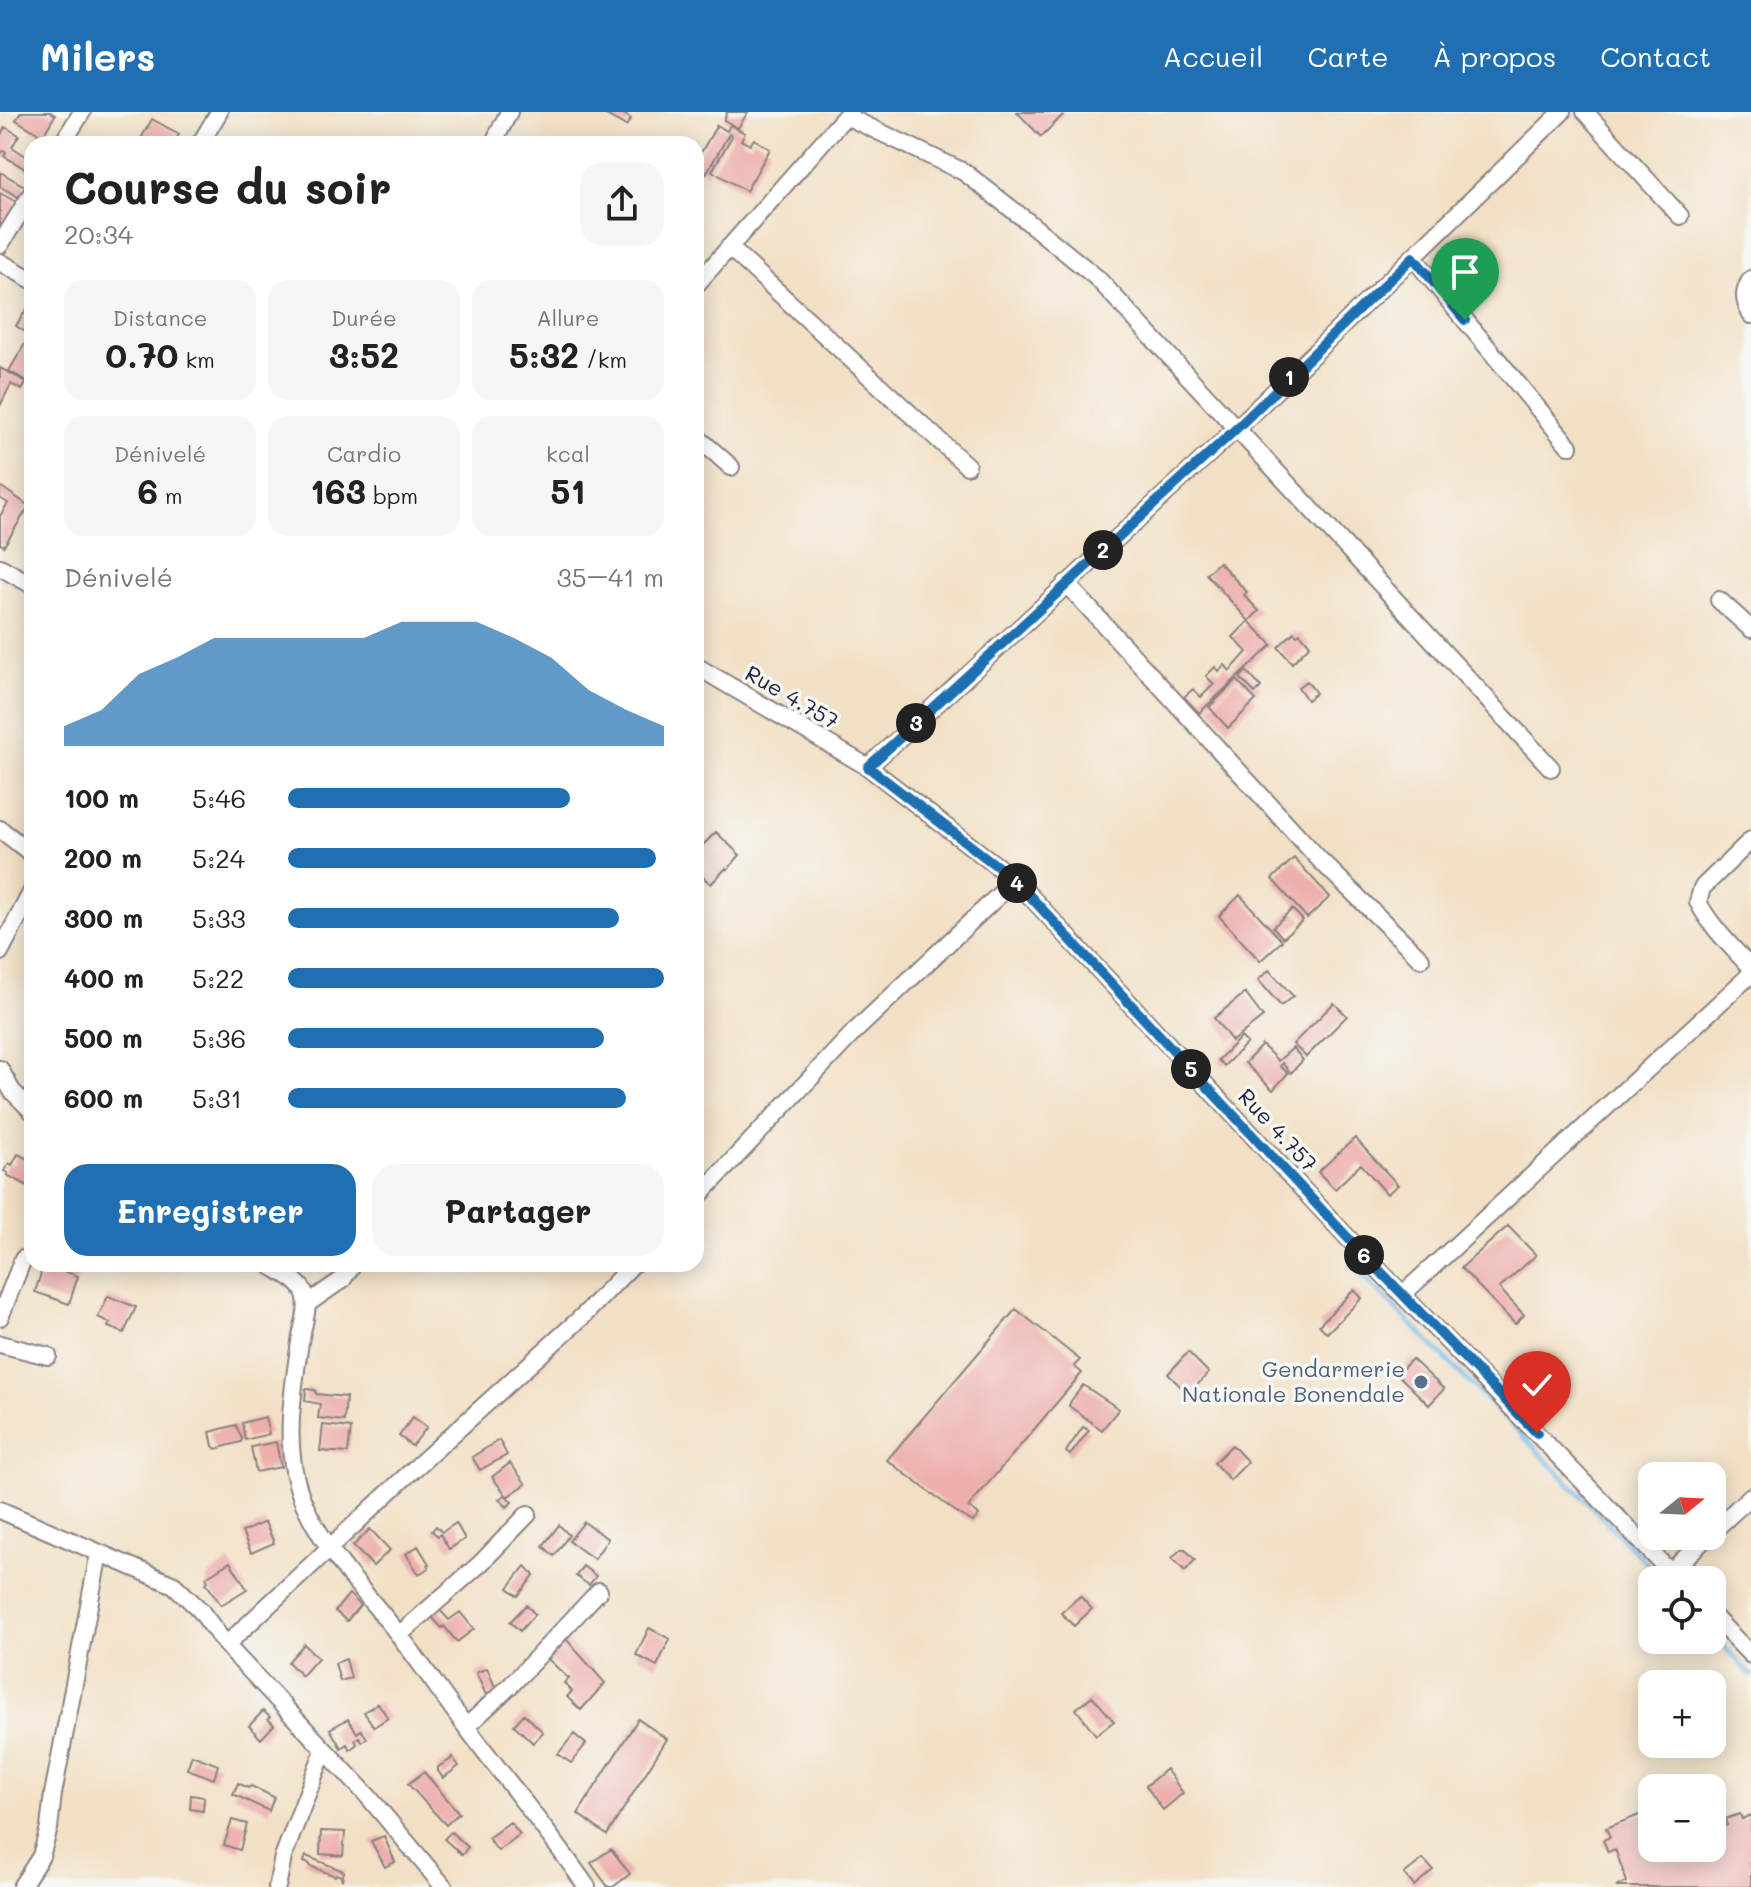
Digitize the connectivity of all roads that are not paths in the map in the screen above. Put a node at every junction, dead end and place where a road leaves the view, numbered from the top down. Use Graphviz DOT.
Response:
graph roads {
  1 [pos="82,112"];
  2 [pos="219,112"];
  3 [pos="509,112"];
  4 [pos="1562,112"];
  5 [pos="1585,112"];
  6 [pos="848,114"];
  7 [pos="67,136"];
  8 [pos="205,136"];
  9 [pos="497,136"];
  10 [pos="24,206"];
  11 [pos="1680,216"];
  12 [pos="0,245"];
  13 [pos="729,247"];
  14 [pos="1413,257"];
  15 [pos="0,262"];
  16 [pos="24,276"];
  17 [pos="704,276"];
  18 [pos="1751,279"];
  19 [pos="1751,315"];
  20 [pos="1236,429"];
  21 [pos="704,443"];
  22 [pos="1569,446"];
  23 [pos="967,466"];
  24 [pos="731,467"];
  25 [pos="0,567"];
  26 [pos="24,580"];
  27 [pos="1066,583"];
  28 [pos="1719,600"];
  29 [pos="1751,629"];
  30 [pos="704,674"];
  31 [pos="868,767"];
  32 [pos="1551,768"];
  33 [pos="0,829"];
  34 [pos="1751,840"];
  35 [pos="24,848"];
  36 [pos="1015,880"];
  37 [pos="24,906"];
  38 [pos="0,952"];
  39 [pos="1421,959"];
  40 [pos="1749,979"];
  41 [pos="0,1069"];
  42 [pos="24,1103"];
  43 [pos="704,1191"];
  44 [pos="23,1259"];
  45 [pos="280,1272"];
  46 [pos="348,1272"];
  47 [pos="625,1272"];
  48 [pos="1403,1294"];
  49 [pos="307,1304"];
  50 [pos="0,1317"];
  51 [pos="0,1344"];
  52 [pos="48,1356"];
  53 [pos="1751,1496"];
  54 [pos="0,1510"];
  55 [pos="528,1514"];
  56 [pos="1726,1519"];
  57 [pos="330,1548"];
  58 [pos="1696,1550"];
  59 [pos="99,1553"];
  60 [pos="1664,1566"];
  61 [pos="1683,1566"];
  62 [pos="599,1591"];
  63 [pos="1726,1629"];
  64 [pos="399,1635"];
  65 [pos="226,1645"];
  66 [pos="1751,1655"];
  67 [pos="466,1727"];
  68 [pos="324,1750"];
  69 [pos="21,1887"];
  70 [pos="277,1887"];
  71 [pos="444,1887"];
  72 [pos="587,1887"];
  1 -- 7 [label="street"];
  2 -- 8 [label="street"];
  3 -- 9 [label="street"];
  4 -- 14 [label="street"];
  5 -- 11 [label="street"];
  6 -- 13 [label="street"];
  6 -- 20 [label="street"];
  10 -- 12 [label="street"];
  13 -- 17 [label="street"];
  13 -- 23 [label="street"];
  14 -- 20 [label="street"];
  14 -- 22 [label="street"];
  15 -- 16 [label="street"];
  18 -- 19 [label="street"];
  20 -- 27 [label="street"];
  20 -- 32 [label="street"];
  21 -- 24 [label="street"];
  25 -- 26 [label="street"];
  27 -- 31 [label="street"];
  27 -- 39 [label="street"];
  28 -- 29 [label="street"];
  30 -- 31 [label="street, Rue 4.757"];
  31 -- 36 [label="street, Rue 4.757"];
  33 -- 35 [label="street"];
  34 -- 40 [label="street"];
  36 -- 43 [label="street"];
  36 -- 48 [label="street, Rue 4.757"];
  37 -- 38 [label="street"];
  40 -- 48 [label="street"];
  41 -- 42 [label="street"];
  44 -- 50 [label="street"];
  45 -- 49 [label="street"];
  46 -- 49 [label="street"];
  47 -- 57 [label="street"];
  48 -- 60 [label="street, Rue 4.757"];
  49 -- 57 [label="street"];
  51 -- 52 [label="street"];
  53 -- 56 [label="street"];
  54 -- 59 [label="street"];
  55 -- 64 [label="street"];
  57 -- 64 [label="street"];
  57 -- 65 [label="street"];
  58 -- 61 [label="street"];
  59 -- 65 [label="street"];
  59 -- 69 [label="street"];
  62 -- 67 [label="street"];
  63 -- 66 [label="street"];
  64 -- 67 [label="street"];
  65 -- 68 [label="street"];
  67 -- 72 [label="street"];
  68 -- 70 [label="street"];
  68 -- 71 [label="street"];
}
